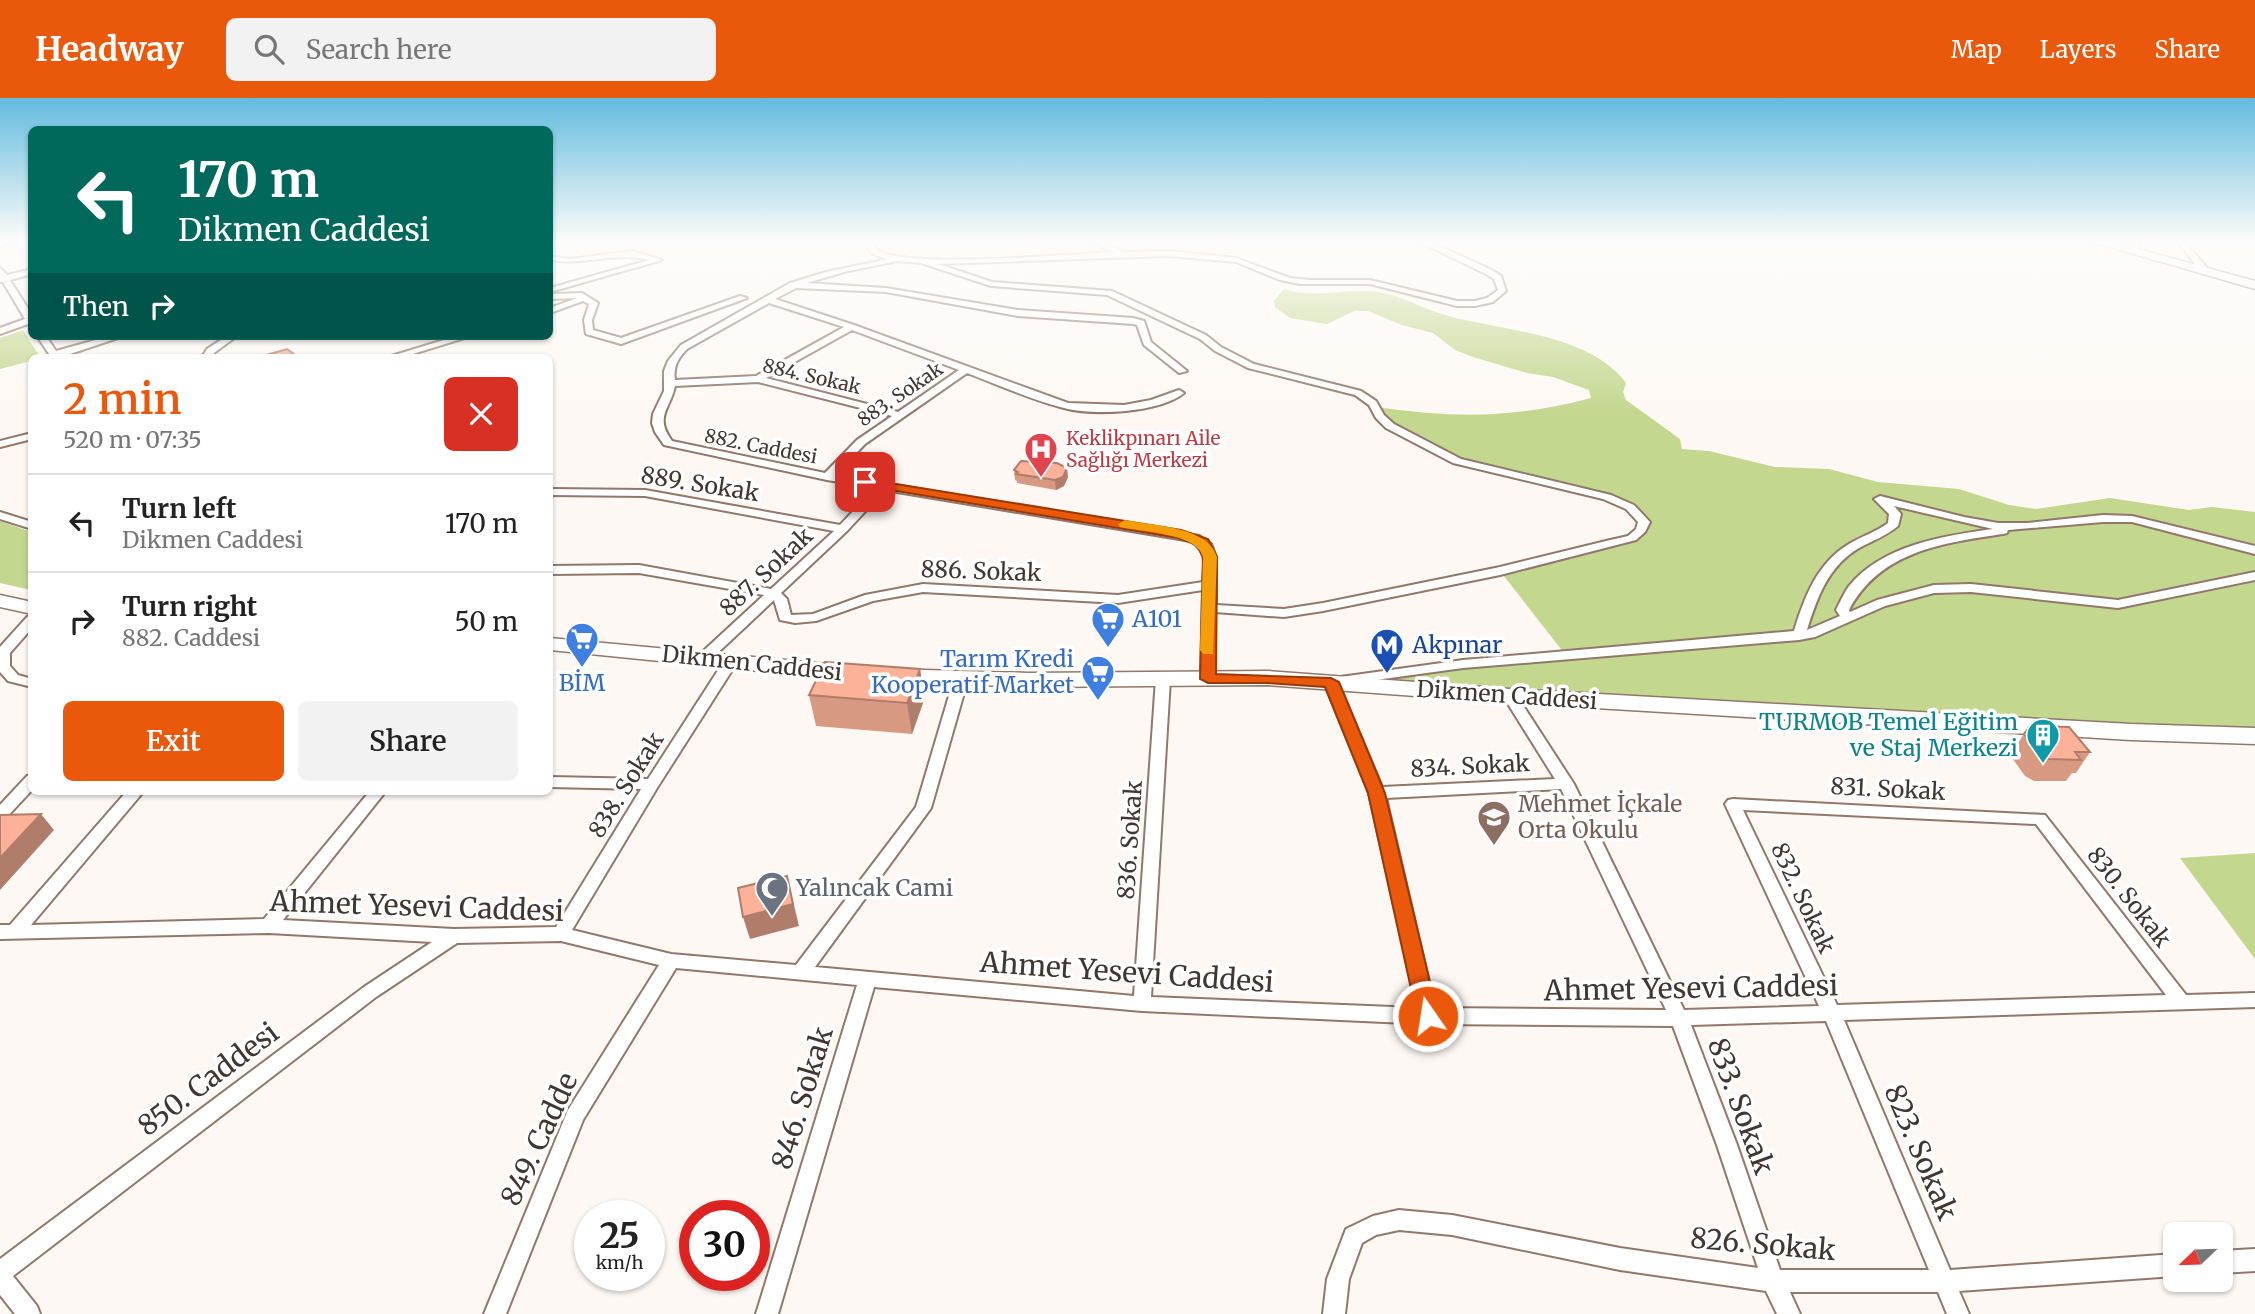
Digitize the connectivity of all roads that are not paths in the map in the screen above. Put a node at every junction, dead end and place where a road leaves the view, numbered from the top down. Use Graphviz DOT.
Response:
graph roads {
  1 [pos="15,298"];
  2 [pos="581,298"];
  3 [pos="583,298"];
  4 [pos="743,298"];
  5 [pos="772,298"];
  6 [pos="930,298"];
  7 [pos="1119,298"];
  8 [pos="1433,298"];
  9 [pos="1494,298"];
  10 [pos="768,300"];
  11 [pos="553,310"];
  12 [pos="28,317"];
  13 [pos="1158,317"];
  14 [pos="28,322"];
  15 [pos="1142,323"];
  16 [pos="851,327"];
  17 [pos="0,331"];
  18 [pos="107,340"];
  19 [pos="227,340"];
  20 [pos="452,340"];
  21 [pos="62,354"];
  22 [pos="208,354"];
  23 [pos="403,354"];
  24 [pos="964,371"];
  25 [pos="1182,371"];
  26 [pos="758,379"];
  27 [pos="673,383"];
  28 [pos="1179,393"];
  29 [pos="900,415"];
  30 [pos="28,437"];
  31 [pos="0,444"];
  32 [pos="827,477"];
  33 [pos="884,485"];
  34 [pos="553,492"];
  35 [pos="0,515"];
  36 [pos="28,525"];
  37 [pos="2010,527"];
  38 [pos="843,529"];
  39 [pos="2255,550"];
  40 [pos="553,570"];
  41 [pos="2255,576"];
  42 [pos="1209,585"];
  43 [pos="773,593"];
  44 [pos="2,602"];
  45 [pos="28,607"];
  46 [pos="1208,608"];
  47 [pos="1848,617"];
  48 [pos="28,624"];
  49 [pos="1799,636"];
  50 [pos="553,644"];
  51 [pos="705,658"];
  52 [pos="731,661"];
  53 [pos="1163,679"];
  54 [pos="1208,679"];
  55 [pos="961,680"];
  56 [pos="28,681"];
  57 [pos="1331,682"];
  58 [pos="1510,696"];
  59 [pos="2255,736"];
  60 [pos="553,782"];
  61 [pos="28,784"];
  62 [pos="1566,784"];
  63 [pos="652,785"];
  64 [pos="1377,793"];
  65 [pos="132,795"];
  66 [pos="376,795"];
  67 [pos="1733,804"];
  68 [pos="0,815"];
  69 [pos="2040,819"];
  70 [pos="269,926"];
  71 [pos="8,931"];
  72 [pos="561,934"];
  73 [pos="454,936"];
  74 [pos="671,961"];
  75 [pos="801,972"];
  76 [pos="868,978"];
  77 [pos="2255,1000"];
  78 [pos="2181,1002"];
  79 [pos="1142,1003"];
  80 [pos="1831,1012"];
  81 [pos="1428,1016"];
  82 [pos="1679,1018"];
  83 [pos="2255,1260"];
  84 [pos="2233,1261"];
  85 [pos="2163,1266"];
  86 [pos="0,1275"];
  87 [pos="1945,1280"];
  88 [pos="1773,1281"];
  89 [pos="29,1314"];
  90 [pos="495,1314"];
  91 [pos="766,1314"];
  92 [pos="1334,1314"];
  93 [pos="1789,1314"];
  94 [pos="1958,1314"];
  1 -- 12 [label="street"];
  2 -- 11 [label="street"];
  3 -- 4 [label="street"];
  5 -- 10 [label="street, 882. Caddesi"];
  6 -- 15 [label="street"];
  7 -- 13 [label="street"];
  8 -- 9 [label="street"];
  10 -- 16 [label="street"];
  10 -- 27 [label="street, 882. Caddesi"];
  13 -- 15 [label="street"];
  13 -- 46 [label="street"];
  14 -- 17 [label="street"];
  15 -- 25 [label="street"];
  16 -- 24 [label="street"];
  16 -- 26 [label="street"];
  18 -- 21 [label="street"];
  19 -- 22 [label="street"];
  20 -- 23 [label="street"];
  24 -- 28 [label="street"];
  24 -- 29 [label="street, 883. Sokak"];
  26 -- 27 [label="street, 884. Sokak"];
  26 -- 29 [label="street, 884. Sokak"];
  27 -- 32 [label="street, 882. Caddesi"];
  29 -- 32 [label="street, 883. Sokak"];
  30 -- 31 [label="street"];
  32 -- 33 [label="street, 882. Caddesi"];
  33 -- 38 [label="street, 887. Sokak"];
  33 -- 42 [label="street, 882. Caddesi"];
  34 -- 38 [label="street, 889. Sokak"];
  35 -- 36 [label="street"];
  37 -- 39 [label="street"];
  37 -- 47 [label="street"];
  37 -- 49 [label="street"];
  38 -- 43 [label="street, 887. Sokak"];
  40 -- 43 [label="street"];
  41 -- 47 [label="street"];
  42 -- 43 [label="street, 886. Sokak"];
  42 -- 46 [label="street, 882. Caddesi"];
  43 -- 51 [label="street, 887. Sokak"];
  44 -- 45 [label="main road"];
  46 -- 54 [label="street, 882. Caddesi"];
  47 -- 49 [label="street"];
  48 -- 56 [label="street"];
  49 -- 57 [label="street"];
  50 -- 51 [label="main road, Dikmen Caddesi"];
  51 -- 52 [label="main road, Dikmen Caddesi"];
  52 -- 55 [label="main road, Dikmen Caddesi"];
  52 -- 63 [label="street, 838. Sokak"];
  53 -- 54 [label="main road, Dikmen Caddesi"];
  53 -- 55 [label="main road, Dikmen Caddesi"];
  53 -- 79 [label="street, 836. Sokak"];
  54 -- 57 [label="main road, Dikmen Caddesi"];
  55 -- 75 [label="street"];
  57 -- 58 [label="main road, Dikmen Caddesi"];
  57 -- 64 [label="street"];
  58 -- 59 [label="main road, Dikmen Caddesi"];
  58 -- 62 [label="street, 833. Sokak"];
  60 -- 63 [label="street"];
  61 -- 68 [label="street"];
  62 -- 64 [label="street, 834. Sokak"];
  62 -- 82 [label="street, 833. Sokak"];
  63 -- 72 [label="street, 838. Sokak"];
  64 -- 81 [label="street"];
  65 -- 71 [label="street"];
  66 -- 70 [label="street"];
  67 -- 69 [label="street, 831. Sokak"];
  67 -- 80 [label="street, 832. Sokak"];
  69 -- 78 [label="street, 830. Sokak"];
  70 -- 71 [label="street, Ahmet Yesevi Caddesi"];
  70 -- 73 [label="street, Ahmet Yesevi Caddesi"];
  72 -- 73 [label="street, Ahmet Yesevi Caddesi"];
  72 -- 74 [label="street, Ahmet Yesevi Caddesi"];
  73 -- 86 [label="street, 850. Caddesi"];
  74 -- 75 [label="street, Ahmet Yesevi Caddesi"];
  74 -- 90 [label="street, 849. Cadde"];
  75 -- 76 [label="street, Ahmet Yesevi Caddesi"];
  76 -- 79 [label="street, Ahmet Yesevi Caddesi"];
  76 -- 91 [label="street, 846. Sokak"];
  77 -- 78 [label="street, Ahmet Yesevi Caddesi"];
  78 -- 80 [label="street, Ahmet Yesevi Caddesi"];
  79 -- 81 [label="street, Ahmet Yesevi Caddesi"];
  80 -- 82 [label="street, Ahmet Yesevi Caddesi"];
  80 -- 87 [label="street, 823. Sokak"];
  81 -- 82 [label="street, Ahmet Yesevi Caddesi"];
  82 -- 88 [label="street, 833. Sokak"];
  83 -- 84 [label="street"];
  85 -- 87 [label="street, 826. Sokak"];
  86 -- 89 [label="street"];
  87 -- 88 [label="street, 826. Sokak"];
  87 -- 94 [label="street, 823. Sokak"];
  88 -- 92 [label="street, 826. Sokak"];
  88 -- 93 [label="street, 833. Sokak"];
}
